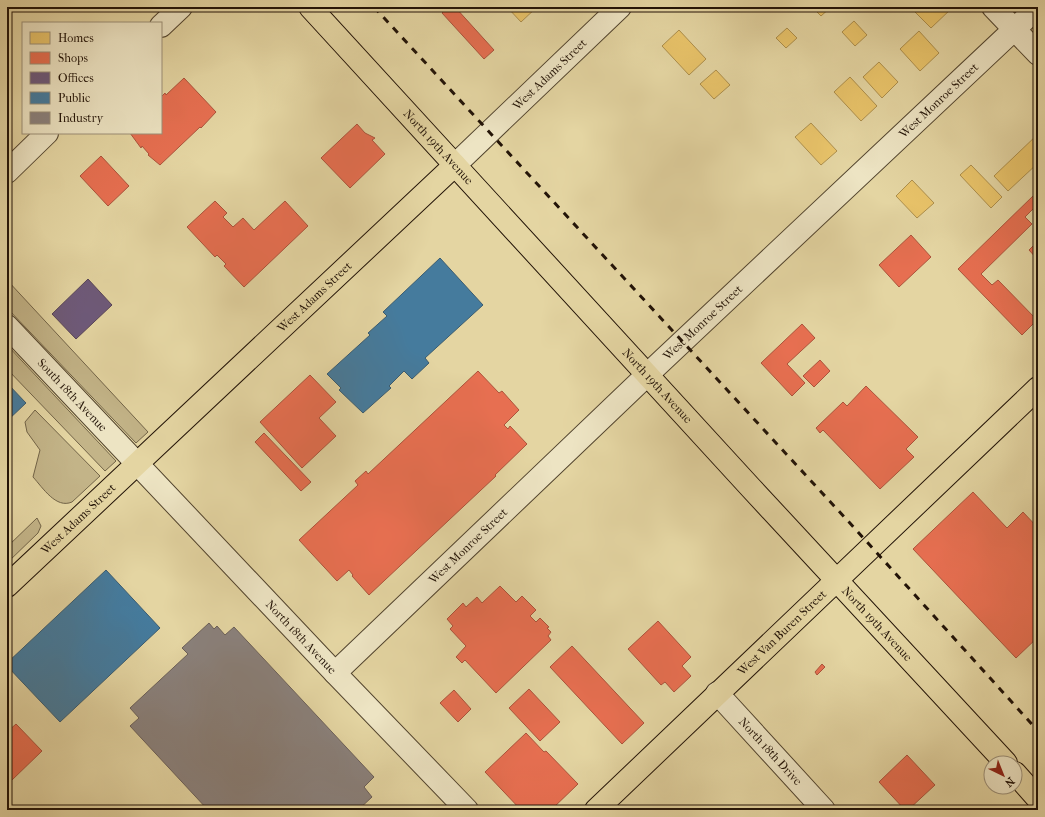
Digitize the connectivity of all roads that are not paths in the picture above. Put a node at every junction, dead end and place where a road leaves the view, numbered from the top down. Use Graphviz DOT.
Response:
graph roads {
  1 [pos="181,7"];
  2 [pos="310,7"];
  3 [pos="620,7"];
  4 [pos="993,7"];
  5 [pos="1038,7"];
  6 [pos="162,25"];
  7 [pos="1014,29"];
  8 [pos="1038,54"];
  9 [pos="46,134"];
  10 [pos="455,165"];
  11 [pos="7,172"];
  12 [pos="7,326"];
  13 [pos="648,374"];
  14 [pos="1038,388"];
  15 [pos="137,463"];
  16 [pos="837,580"];
  17 [pos="7,586"];
  18 [pos="335,673"];
  19 [pos="717,693"];
  20 [pos="999,755"];
  21 [pos="1023,782"];
  22 [pos="1038,799"];
  23 [pos="467,810"];
  24 [pos="596,810"];
  25 [pos="824,810"];
  1 -- 6 [label="street"];
  2 -- 10 [label="main road, North 19th Avenue"];
  3 -- 10 [label="street, West Adams Street"];
  4 -- 7 [label="street"];
  5 -- 7 [label="street, West Monroe Street"];
  7 -- 8 [label="street"];
  7 -- 13 [label="street, West Monroe Street"];
  9 -- 11 [label="street"];
  10 -- 13 [label="main road, North 19th Avenue"];
  10 -- 15 [label="main road, West Adams Street"];
  12 -- 15 [label="street, South 18th Avenue"];
  13 -- 16 [label="main road, North 19th Avenue"];
  13 -- 18 [label="street, West Monroe Street"];
  14 -- 16 [label="main road, West Van Buren Street"];
  15 -- 17 [label="main road, West Adams Street"];
  15 -- 18 [label="street, North 18th Avenue"];
  16 -- 19 [label="main road, West Van Buren Street"];
  16 -- 20 [label="main road, North 19th Avenue"];
  18 -- 23 [label="street, North 18th Avenue"];
  19 -- 24 [label="main road, West Van Buren Street"];
  19 -- 25 [label="street, North 18th Drive"];
  21 -- 22 [label="main road"];
}
